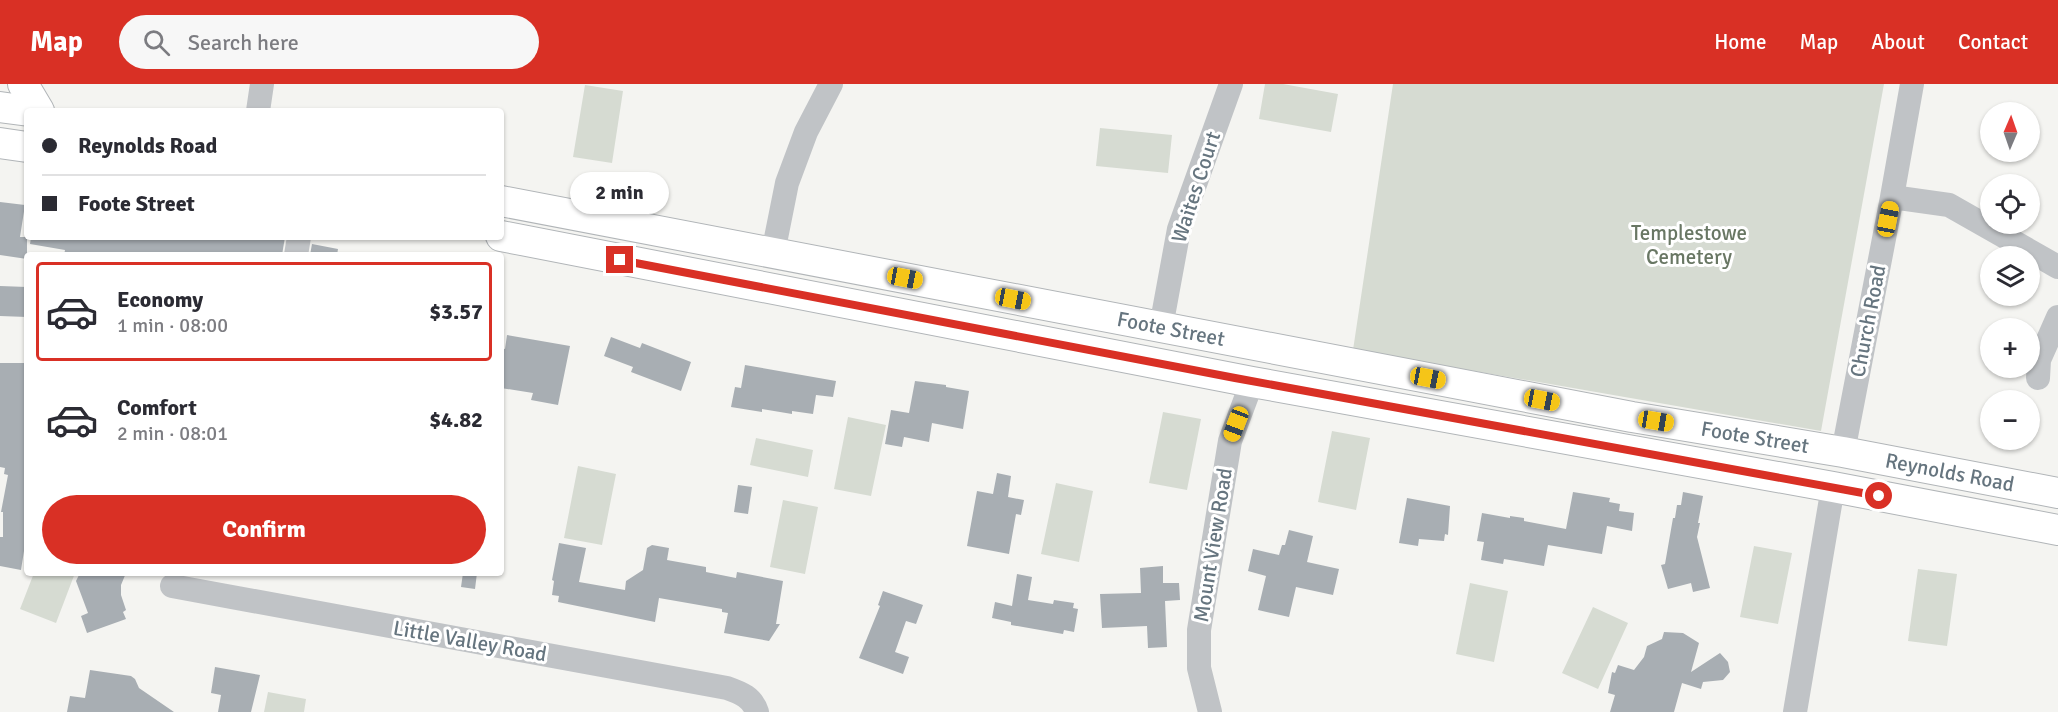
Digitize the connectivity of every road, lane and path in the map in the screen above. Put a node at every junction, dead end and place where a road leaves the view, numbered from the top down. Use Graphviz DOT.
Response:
graph roads {
  1 [pos="23,84"];
  2 [pos="262,84"];
  3 [pos="831,84"];
  4 [pos="1231,84"];
  5 [pos="1912,84"];
  6 [pos="0,107"];
  7 [pos="37,108"];
  8 [pos="258,108"];
  9 [pos="24,110"];
  10 [pos="0,143"];
  11 [pos="24,147"];
  12 [pos="1892,197"];
  13 [pos="504,202"];
  14 [pos="504,237"];
  15 [pos="773,253"];
  16 [pos="2058,267"];
  17 [pos="992,295"];
  18 [pos="2058,317"];
  19 [pos="1161,327"];
  20 [pos="986,331"];
  21 [pos="2040,358"];
  22 [pos="1252,382"];
  23 [pos="1843,452"];
  24 [pos="1833,487"];
  25 [pos="2046,490"];
  26 [pos="1943,508"];
  27 [pos="2028,524"];
  28 [pos="2058,530"];
  29 [pos="172,586"];
  30 [pos="757,712"];
  31 [pos="1210,712"];
  32 [pos="1795,712"];
  1 -- 7 [label="main road"];
  2 -- 8 [label="street"];
  3 -- 15 [label="street"];
  4 -- 19 [label="street, Waites Court"];
  5 -- 12 [label="street, Church Road"];
  6 -- 9 [label="main road"];
  10 -- 11 [label="main road"];
  12 -- 16 [label="street"];
  12 -- 23 [label="street, Church Road"];
  13 -- 15 [label="main road, Foote Street"];
  14 -- 20 [label="main road, Foote Street"];
  15 -- 17 [label="main road, Foote Street"];
  17 -- 19 [label="main road, Foote Street"];
  17 -- 20 [label="main road"];
  18 -- 21 [label="street"];
  19 -- 23 [label="main road, Foote Street"];
  20 -- 22 [label="main road, Foote Street"];
  22 -- 24 [label="main road, Foote Street"];
  22 -- 31 [label="street, Mount View Road"];
  23 -- 25 [label="main road, Reynolds Road"];
  23 -- 26 [label="main road"];
  24 -- 26 [label="main road, Reynolds Road"];
  24 -- 32 [label="street"];
  25 -- 27 [label="main road"];
  26 -- 27 [label="main road, Reynolds Road"];
  27 -- 28 [label="main road, Reynolds Road"];
  29 -- 30 [label="street, Little Valley Road"];
}
